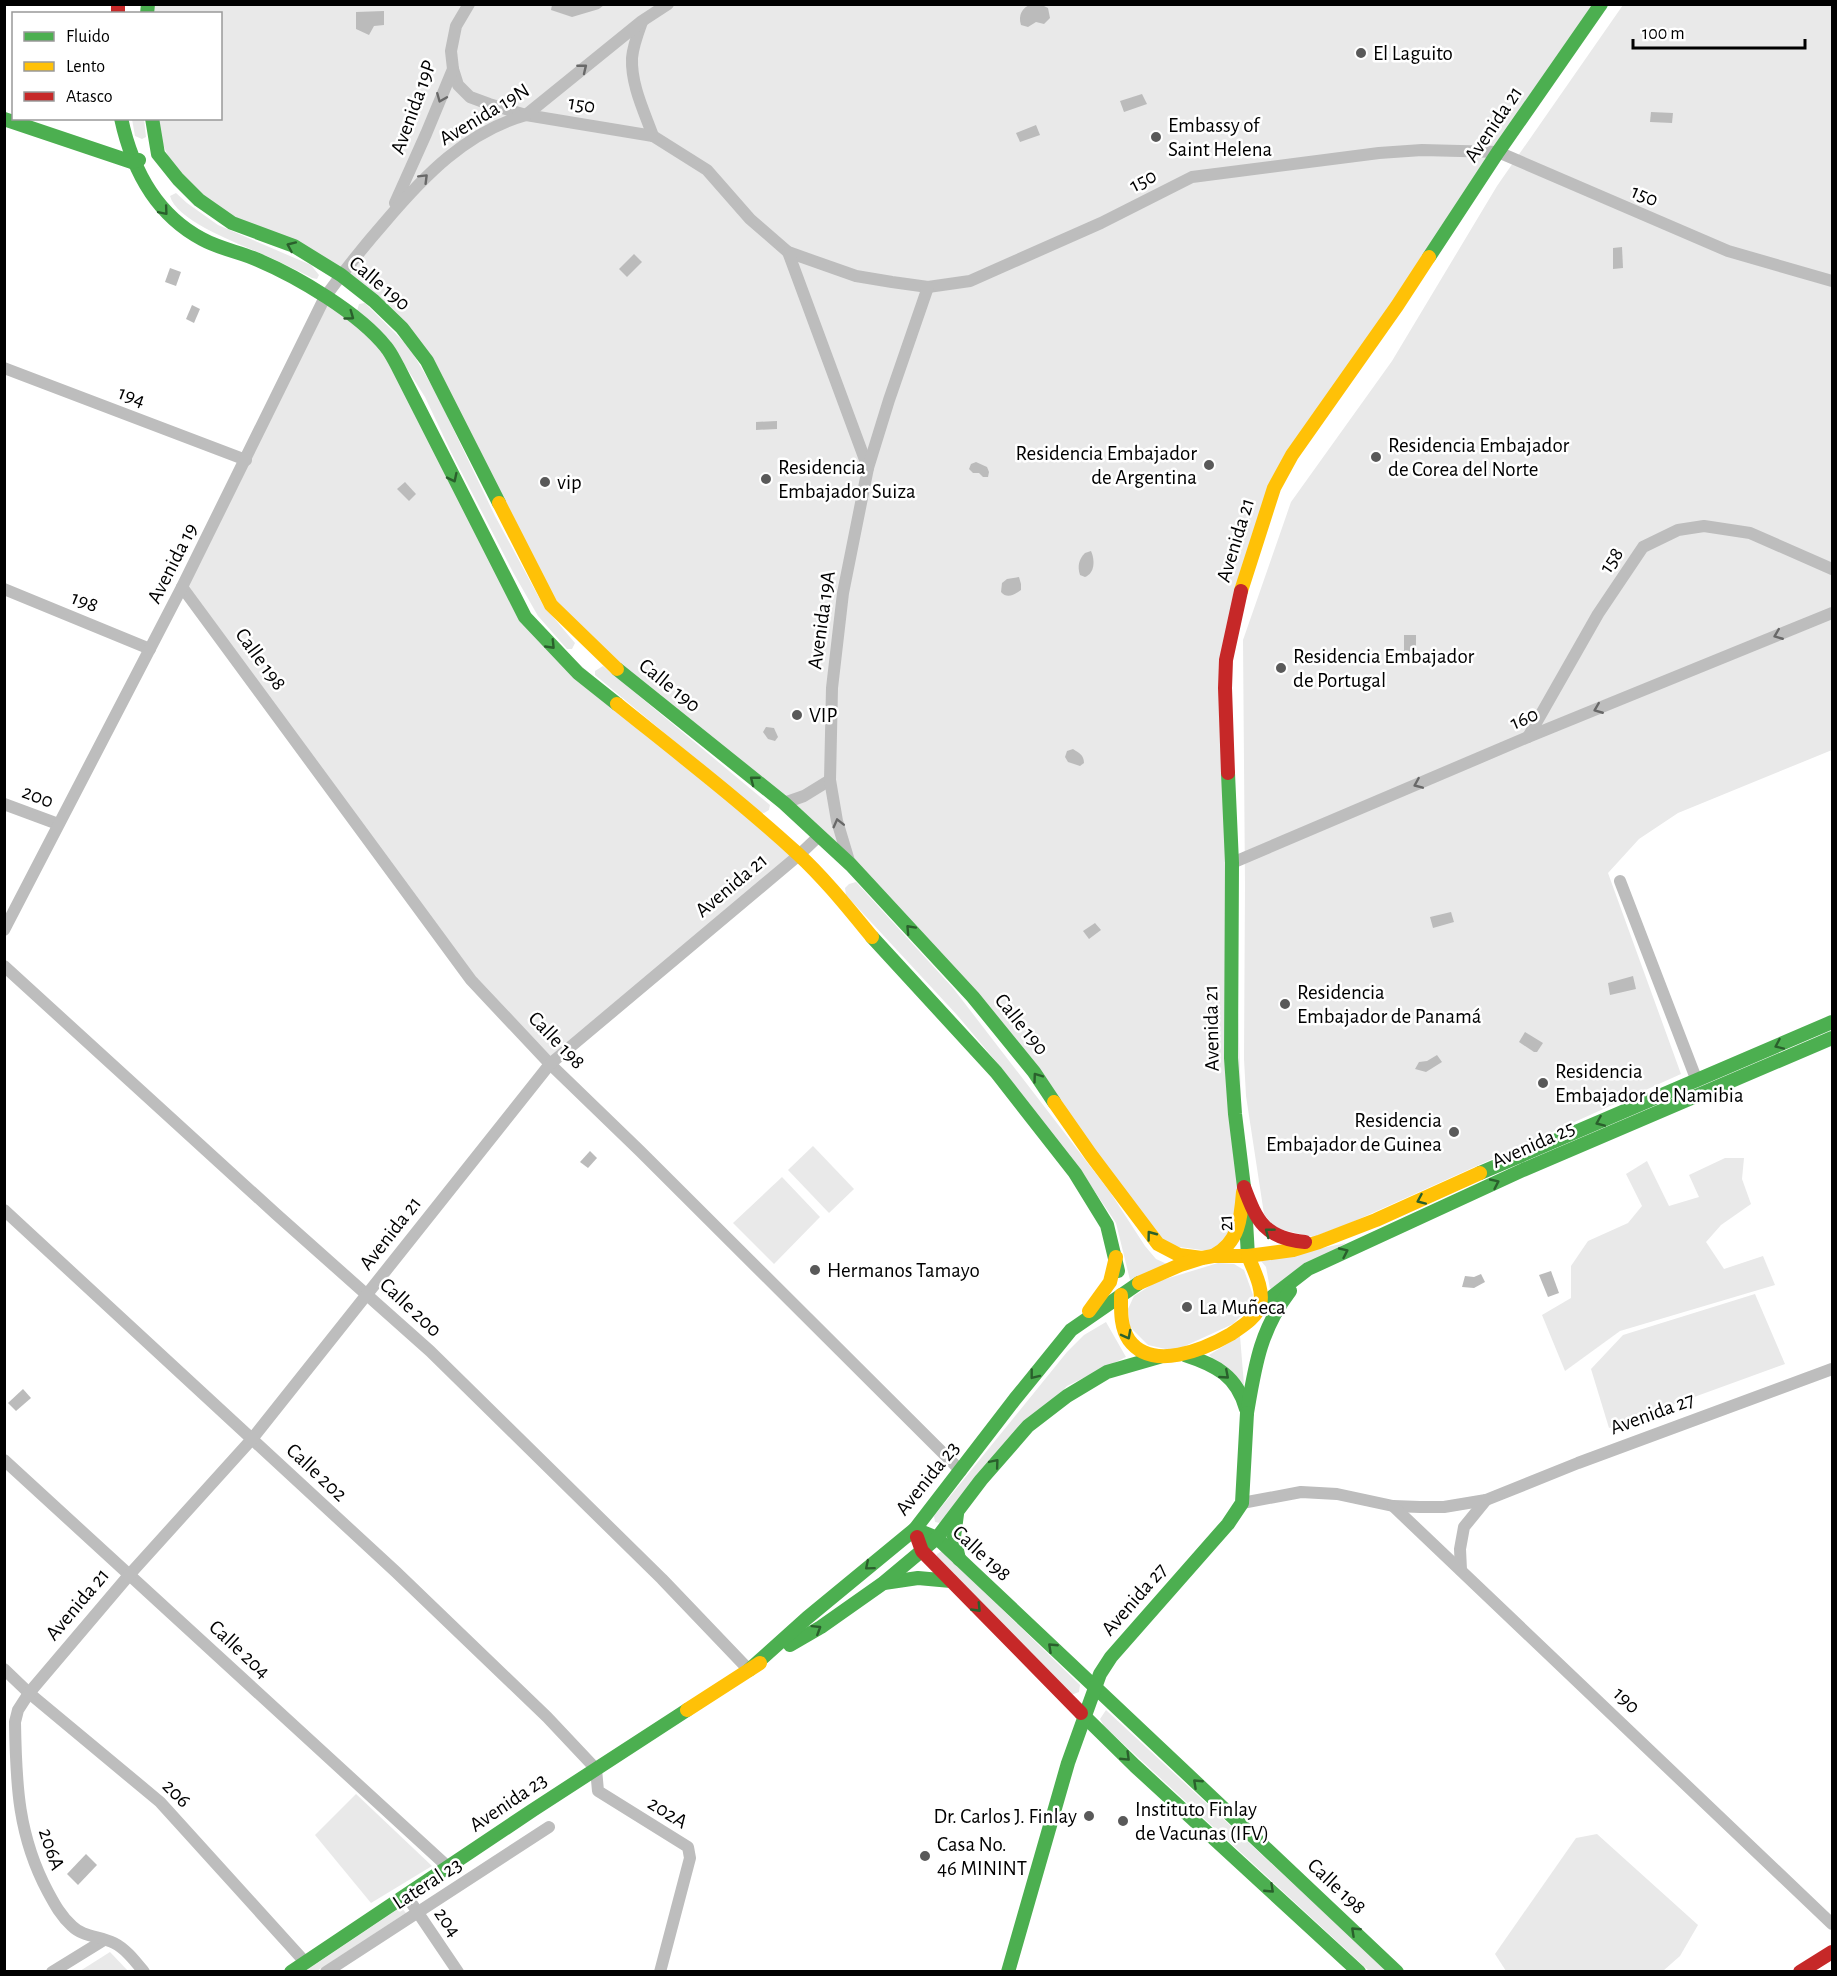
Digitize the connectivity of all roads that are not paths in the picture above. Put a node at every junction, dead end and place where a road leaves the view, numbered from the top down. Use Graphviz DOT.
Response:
graph roads {
  1 [pos="469,4"];
  2 [pos="668,4"];
  3 [pos="1601,4"];
  4 [pos="642,21"];
  5 [pos="453,69"];
  6 [pos="526,115"];
  7 [pos="4,119"];
  8 [pos="122,120"];
  9 [pos="152,120"];
  10 [pos="653,136"];
  11 [pos="1498,152"];
  12 [pos="158,154"];
  13 [pos="132,162"];
  14 [pos="385,222"];
  15 [pos="788,252"];
  16 [pos="341,275"];
  17 [pos="1833,281"];
  18 [pos="928,287"];
  19 [pos="325,297"];
  20 [pos="4,368"];
  21 [pos="246,460"];
  22 [pos="868,468"];
  23 [pos="1833,569"];
  24 [pos="182,587"];
  25 [pos="4,589"];
  26 [pos="1833,613"];
  27 [pos="150,649"];
  28 [pos="587,662"];
  29 [pos="1528,737"];
  30 [pos="830,780"];
  31 [pos="4,804"];
  32 [pos="774,814"];
  33 [pos="58,824"];
  34 [pos="819,836"];
  35 [pos="799,855"];
  36 [pos="1232,863"];
  37 [pos="840,876"];
  38 [pos="1620,881"];
  39 [pos="4,930"];
  40 [pos="4,966"];
  41 [pos="1833,1022"];
  42 [pos="1833,1038"];
  43 [pos="550,1064"];
  44 [pos="1697,1081"];
  45 [pos="1244,1187"];
  46 [pos="4,1210"];
  47 [pos="1319,1242"];
  48 [pos="1248,1256"];
  49 [pos="1116,1257"];
  50 [pos="1207,1257"];
  51 [pos="1308,1269"];
  52 [pos="368,1294"];
  53 [pos="1120,1295"];
  54 [pos="1260,1306"];
  55 [pos="1251,1319"];
  56 [pos="1071,1330"];
  57 [pos="1185,1355"];
  58 [pos="1159,1357"];
  59 [pos="1833,1369"];
  60 [pos="1247,1413"];
  61 [pos="252,1439"];
  62 [pos="4,1460"];
  63 [pos="961,1470"];
  64 [pos="1486,1500"];
  65 [pos="1242,1503"];
  66 [pos="1393,1506"];
  67 [pos="959,1509"];
  68 [pos="915,1529"];
  69 [pos="937,1538"];
  70 [pos="922,1551"];
  71 [pos="959,1559"];
  72 [pos="1461,1570"];
  73 [pos="130,1574"];
  74 [pos="951,1581"];
  75 [pos="882,1584"];
  76 [pos="4,1669"];
  77 [pos="749,1670"];
  78 [pos="1094,1687"];
  79 [pos="29,1693"];
  80 [pos="1084,1716"];
  81 [pos="596,1769"];
  82 [pos="549,1827"];
  83 [pos="448,1867"];
  84 [pos="406,1895"];
  85 [pos="418,1912"];
  86 [pos="1833,1924"];
  87 [pos="104,1940"];
  88 [pos="1833,1952"];
  89 [pos="305,1962"];
  90 [pos="52,1971"];
  91 [pos="144,1971"];
  92 [pos="291,1971"];
  93 [pos="326,1971"];
  94 [pos="458,1971"];
  95 [pos="660,1971"];
  96 [pos="1008,1971"];
  97 [pos="1359,1971"];
  98 [pos="1397,1971"];
  99 [pos="1800,1971"];
  1 -- 5 [label="street, Avenida 19P"];
  2 -- 4 [label="street, Avenida 19N"];
  3 -- 11 [label="main road, Avenida 21"];
  6 -- 4 [label="street, Avenida 19N, one-way"];
  4 -- 10 [label="street"];
  5 -- 6 [label="street, 150"];
  5 -- 14 [label="street, Avenida 19P, one-way"];
  6 -- 10 [label="street, 150"];
  14 -- 6 [label="street, Avenida 19N, one-way"];
  7 -- 13 [label="main road"];
  8 -- 13 [label="main road, Calle 190"];
  9 -- 12 [label="main road"];
  10 -- 15 [label="street, 150"];
  11 -- 17 [label="street, 150"];
  11 -- 18 [label="street, 150"];
  11 -- 36 [label="main road, Avenida 21"];
  12 -- 13 [label="main road"];
  16 -- 12 [label="main road, Calle 190, one-way"];
  13 -- 19 [label="main road, Calle 190, one-way"];
  14 -- 16 [label="street, Avenida 19"];
  15 -- 18 [label="street, 150"];
  15 -- 22 [label="street"];
  16 -- 19 [label="street, Avenida 19"];
  16 -- 28 [label="main road, Calle 190"];
  18 -- 22 [label="street, Avenida 19A"];
  19 -- 21 [label="street, Avenida 19"];
  19 -- 28 [label="main road, Calle 190, one-way"];
  20 -- 21 [label="street, 194"];
  21 -- 24 [label="street, Avenida 19"];
  22 -- 30 [label="street, Avenida 19A"];
  23 -- 29 [label="street, 158"];
  24 -- 27 [label="street, Avenida 19"];
  24 -- 43 [label="street, Calle 198"];
  25 -- 27 [label="street, 198"];
  26 -- 29 [label="street, 160, one-way"];
  27 -- 33 [label="street, Avenida 19"];
  32 -- 28 [label="main road, Calle 190, one-way"];
  28 -- 32 [label="main road, Calle 190"];
  29 -- 36 [label="street, 160, one-way"];
  30 -- 32 [label="street"];
  37 -- 30 [label="street, Avenida 19A, one-way"];
  31 -- 33 [label="street, 200"];
  32 -- 34 [label="main road, Calle 190"];
  32 -- 35 [label="main road, Calle 190"];
  33 -- 39 [label="street, Avenida 19"];
  34 -- 35 [label="street, Avenida 21"];
  34 -- 37 [label="main road, Calle 190"];
  35 -- 37 [label="main road, Calle 190"];
  35 -- 43 [label="street, Avenida 21"];
  36 -- 45 [label="main road, Avenida 21"];
  37 -- 49 [label="main road, Calle 190"];
  50 -- 37 [label="main road, Calle 190, one-way"];
  38 -- 44 [label="street"];
  40 -- 52 [label="street, Calle 200"];
  41 -- 44 [label="main road, Avenida 25, one-way"];
  51 -- 42 [label="main road, Avenida 25, one-way"];
  43 -- 52 [label="street, Avenida 21"];
  43 -- 63 [label="street, Calle 198"];
  44 -- 47 [label="main road, Avenida 25, one-way"];
  47 -- 45 [label="main road, one-way"];
  45 -- 48 [label="main road, 21"];
  45 -- 50 [label="main road"];
  46 -- 61 [label="street, Calle 202"];
  47 -- 48 [label="main road, Avenida 25"];
  48 -- 50 [label="main road"];
  48 -- 54 [label="main road"];
  49 -- 53 [label="main road, Calle 190"];
  49 -- 56 [label="main road"];
  50 -- 53 [label="main road"];
  51 -- 54 [label="main road, Avenida 25"];
  51 -- 60 [label="main road"];
  52 -- 61 [label="street, Avenida 21"];
  52 -- 77 [label="street, Calle 200"];
  53 -- 56 [label="main road, Avenida 23"];
  53 -- 58 [label="main road, one-way"];
  54 -- 55 [label="main road"];
  55 -- 57 [label="main road"];
  55 -- 60 [label="main road"];
  56 -- 63 [label="main road, Avenida 23, one-way"];
  57 -- 58 [label="main road"];
  57 -- 60 [label="main road, one-way"];
  67 -- 58 [label="main road, Avenida 23, one-way"];
  59 -- 64 [label="street, Avenida 27"];
  60 -- 65 [label="main road"];
  61 -- 73 [label="street, Avenida 21"];
  61 -- 81 [label="street, Calle 202"];
  62 -- 73 [label="street, Calle 204"];
  63 -- 68 [label="main road, Avenida 23"];
  64 -- 66 [label="street, Avenida 27"];
  64 -- 72 [label="street, Avenida 27"];
  65 -- 66 [label="street, Avenida 27"];
  65 -- 78 [label="main road, Avenida 27"];
  66 -- 72 [label="street, 190"];
  67 -- 69 [label="main road, Avenida 23"];
  67 -- 71 [label="main road"];
  68 -- 69 [label="main road, Calle 198"];
  68 -- 70 [label="main road, Calle 198"];
  68 -- 77 [label="main road, Avenida 23, one-way"];
  69 -- 70 [label="main road, Avenida 23"];
  69 -- 71 [label="main road, Calle 198"];
  70 -- 74 [label="main road, Calle 198"];
  70 -- 75 [label="main road, Avenida 23"];
  78 -- 71 [label="main road, Calle 198, one-way"];
  72 -- 86 [label="street, 190"];
  73 -- 79 [label="street, Avenida 21"];
  73 -- 83 [label="street, Calle 204"];
  74 -- 75 [label="main road"];
  74 -- 80 [label="main road, Calle 198, one-way"];
  77 -- 75 [label="main road, Avenida 23, one-way"];
  76 -- 79 [label="street, 206"];
  77 -- 81 [label="main road, Avenida 23"];
  78 -- 80 [label="main road, Avenida 27"];
  98 -- 78 [label="main road, Calle 198, one-way"];
  79 -- 87 [label="street, 206A"];
  79 -- 89 [label="street, 206"];
  80 -- 96 [label="main road, Avenida 27"];
  80 -- 97 [label="main road, Calle 198, one-way"];
  81 -- 83 [label="main road, Avenida 23"];
  81 -- 95 [label="street, 202A"];
  82 -- 85 [label="street, Lateral 23"];
  83 -- 84 [label="main road, Avenida 23"];
  84 -- 85 [label="street, 204"];
  84 -- 89 [label="main road, Avenida 23"];
  85 -- 93 [label="street, Lateral 23"];
  85 -- 94 [label="street, 204"];
  87 -- 90 [label="street"];
  87 -- 91 [label="street, 206A"];
  88 -- 99 [label="main road"];
  89 -- 92 [label="main road, Avenida 23"];
}
